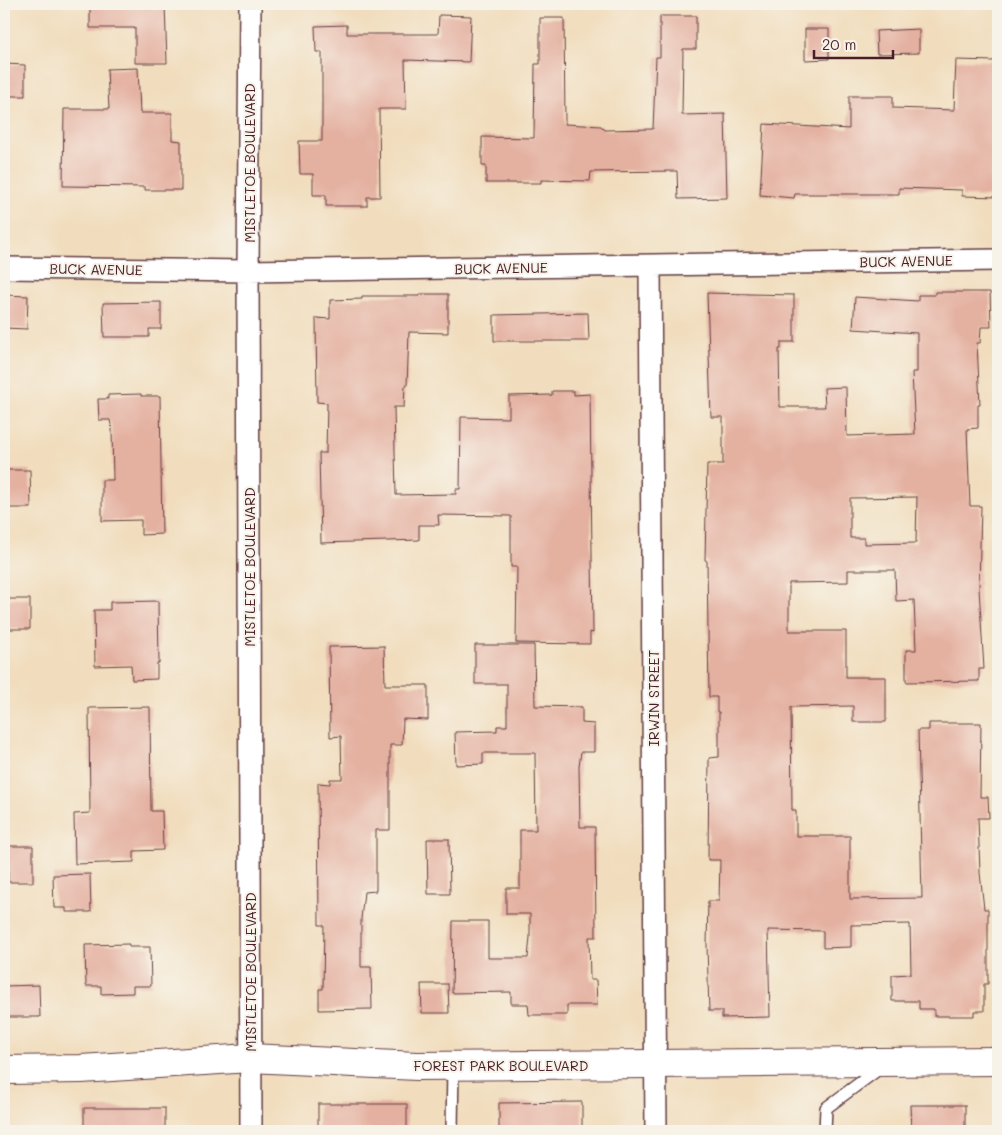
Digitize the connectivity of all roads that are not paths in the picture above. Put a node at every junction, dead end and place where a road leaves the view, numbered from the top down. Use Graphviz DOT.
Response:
graph roads {
  1 [pos="250,4"];
  2 [pos="998,260"];
  3 [pos="650,266"];
  4 [pos="4,268"];
  5 [pos="248,271"];
  6 [pos="250,1058"];
  7 [pos="890,1061"];
  8 [pos="998,1061"];
  9 [pos="655,1064"];
  10 [pos="452,1066"];
  11 [pos="4,1070"];
  12 [pos="251,1131"];
  13 [pos="452,1131"];
  14 [pos="656,1131"];
  15 [pos="825,1131"];
  1 -- 5 [label="street, MISTLETOE BOULEVARD"];
  2 -- 3 [label="street, BUCK AVENUE"];
  3 -- 5 [label="street, BUCK AVENUE"];
  3 -- 9 [label="street, IRWIN STREET"];
  4 -- 5 [label="street, BUCK AVENUE"];
  5 -- 6 [label="street, MISTLETOE BOULEVARD"];
  6 -- 10 [label="main road, FOREST PARK BOULEVARD"];
  6 -- 11 [label="main road, FOREST PARK BOULEVARD"];
  6 -- 12 [label="street, MISTLETOE BOULEVARD"];
  7 -- 8 [label="main road, FOREST PARK BOULEVARD"];
  7 -- 9 [label="main road, FOREST PARK BOULEVARD"];
  7 -- 15 [label="lane"];
  9 -- 10 [label="main road, FOREST PARK BOULEVARD"];
  9 -- 14 [label="street, IRWIN STREET"];
  10 -- 13 [label="lane"];
}
